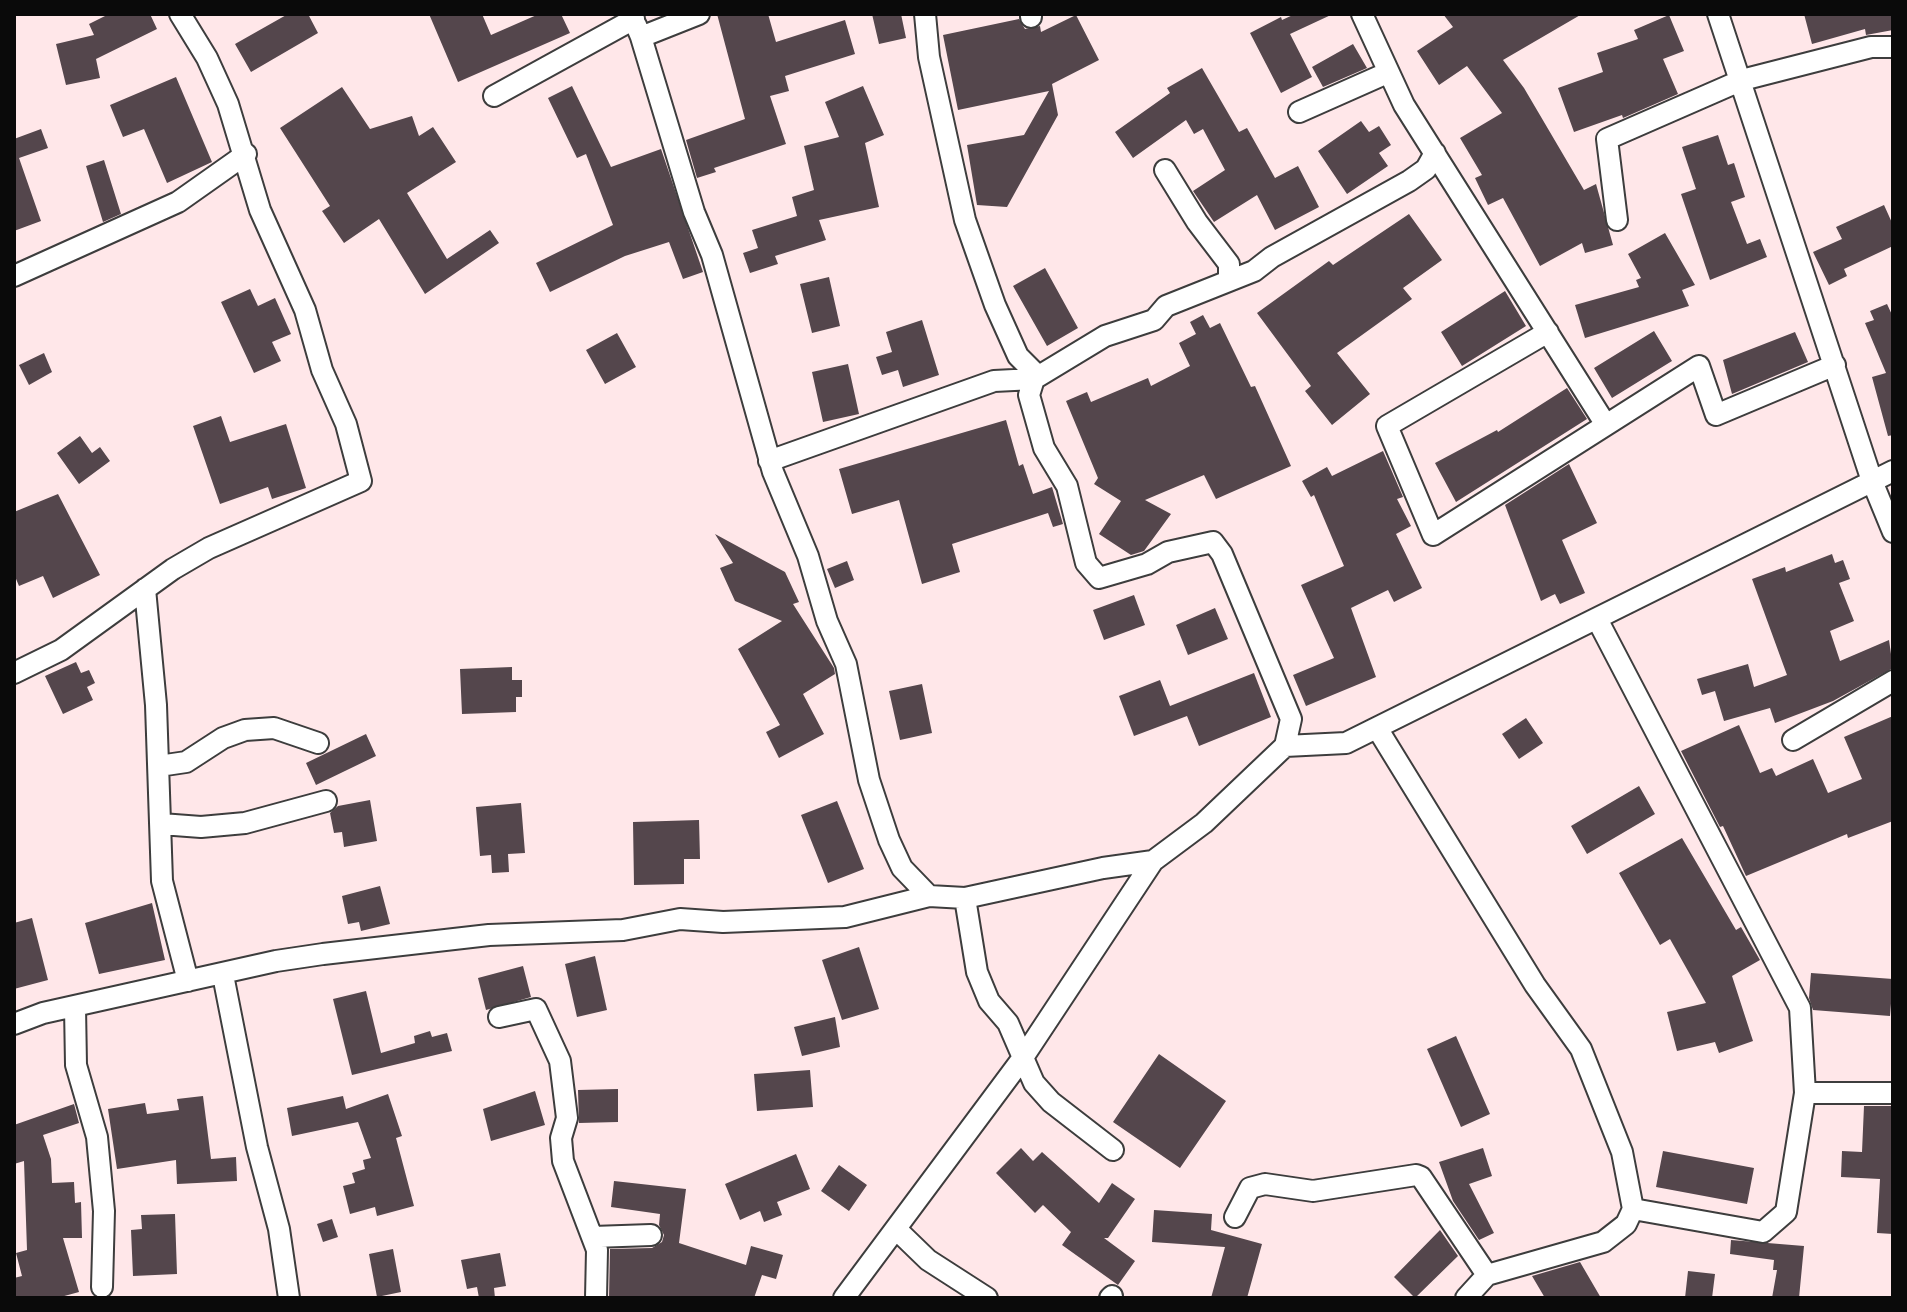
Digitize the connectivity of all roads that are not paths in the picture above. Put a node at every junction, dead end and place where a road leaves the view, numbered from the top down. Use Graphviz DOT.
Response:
graph roads {
  1 [pos="180,14"];
  2 [pos="699,14"];
  3 [pos="925,14"];
  4 [pos="1362,14"];
  5 [pos="1718,14"];
  6 [pos="636,23"];
  7 [pos="1893,47"];
  8 [pos="1387,73"];
  9 [pos="1742,80"];
  10 [pos="494,96"];
  11 [pos="1299,112"];
  12 [pos="1435,153"];
  13 [pos="246,154"];
  14 [pos="1165,170"];
  15 [pos="1617,220"];
  16 [pos="14,276"];
  17 [pos="1229,280"];
  18 [pos="1548,332"];
  19 [pos="1835,365"];
  20 [pos="1036,377"];
  21 [pos="1606,425"];
  22 [pos="769,461"];
  23 [pos="1893,471"];
  24 [pos="1872,481"];
  25 [pos="1893,532"];
  26 [pos="145,589"];
  27 [pos="1597,619"];
  28 [pos="14,673"];
  29 [pos="1893,681"];
  30 [pos="1377,728"];
  31 [pos="1793,740"];
  32 [pos="318,743"];
  33 [pos="1285,746"];
  34 [pos="159,766"];
  35 [pos="326,801"];
  36 [pos="161,824"];
  37 [pos="1153,861"];
  38 [pos="929,896"];
  39 [pos="965,898"];
  40 [pos="223,975"];
  41 [pos="188,981"];
  42 [pos="75,1007"];
  43 [pos="499,1017"];
  44 [pos="14,1024"];
  45 [pos="1022,1059"];
  46 [pos="1805,1093"];
  47 [pos="1893,1093"];
  48 [pos="1113,1150"];
  49 [pos="1633,1209"];
  50 [pos="1235,1217"];
  51 [pos="896,1229"];
  52 [pos="651,1235"];
  53 [pos="593,1237"];
  54 [pos="1487,1275"];
  55 [pos="102,1287"];
  56 [pos="289,1298"];
  57 [pos="596,1298"];
  58 [pos="844,1298"];
  59 [pos="987,1298"];
  60 [pos="1466,1298"];
  1 -- 13 [label="street"];
  2 -- 6 [label="street"];
  3 -- 20 [label="street"];
  4 -- 8 [label="street"];
  5 -- 9 [label="street"];
  6 -- 10 [label="street"];
  6 -- 22 [label="street"];
  7 -- 9 [label="street"];
  8 -- 11 [label="street"];
  8 -- 12 [label="street"];
  9 -- 15 [label="street"];
  9 -- 19 [label="street"];
  12 -- 17 [label="street"];
  12 -- 18 [label="street"];
  13 -- 16 [label="street"];
  13 -- 26 [label="street"];
  14 -- 17 [label="street"];
  17 -- 20 [label="street"];
  18 -- 21 [label="street"];
  18 -- 21 [label="street"];
  19 -- 21 [label="street"];
  19 -- 24 [label="street"];
  20 -- 22 [label="street"];
  20 -- 33 [label="street"];
  22 -- 38 [label="street"];
  23 -- 24 [label="street"];
  24 -- 25 [label="street"];
  24 -- 27 [label="street"];
  26 -- 28 [label="street"];
  26 -- 34 [label="street"];
  27 -- 30 [label="street"];
  27 -- 46 [label="street"];
  29 -- 31 [label="street"];
  30 -- 33 [label="street"];
  30 -- 49 [label="street"];
  32 -- 34 [label="street"];
  33 -- 37 [label="street"];
  34 -- 36 [label="street"];
  35 -- 36 [label="street"];
  36 -- 41 [label="street"];
  37 -- 39 [label="street"];
  37 -- 45 [label="street"];
  38 -- 39 [label="street"];
  38 -- 40 [label="street"];
  39 -- 45 [label="street"];
  40 -- 41 [label="street"];
  40 -- 56 [label="street"];
  41 -- 42 [label="street"];
  42 -- 44 [label="street"];
  42 -- 55 [label="street"];
  43 -- 53 [label="street"];
  45 -- 48 [label="street"];
  45 -- 51 [label="street"];
  46 -- 47 [label="street"];
  46 -- 49 [label="street"];
  49 -- 54 [label="street"];
  50 -- 54 [label="street"];
  51 -- 58 [label="street"];
  51 -- 59 [label="street"];
  52 -- 53 [label="street"];
  53 -- 57 [label="street"];
  54 -- 60 [label="street"];
}
